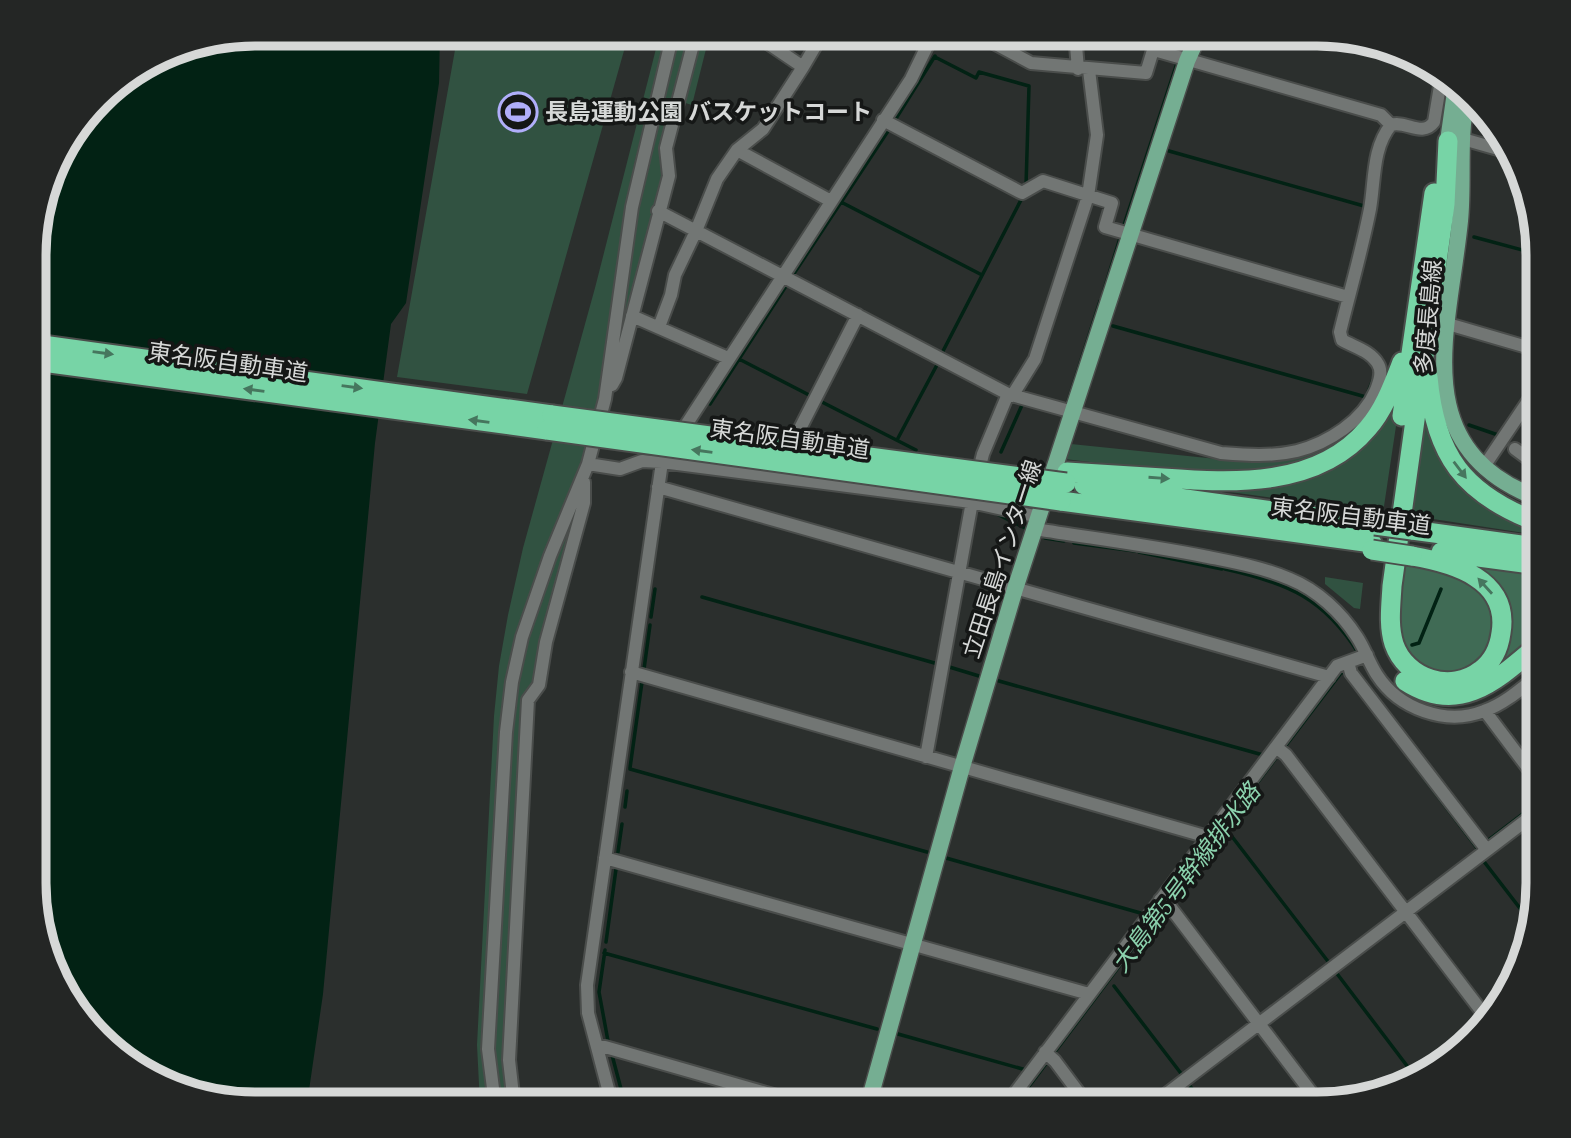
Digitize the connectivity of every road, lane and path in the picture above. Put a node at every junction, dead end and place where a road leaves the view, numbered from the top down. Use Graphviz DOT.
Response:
graph roads {
  1 [pos="670,46"];
  2 [pos="693,46"];
  3 [pos="772,46"];
  4 [pos="815,46"];
  5 [pos="927,46"];
  6 [pos="999,46"];
  7 [pos="1078,46"];
  8 [pos="1155,46"];
  9 [pos="1194,46"];
  10 [pos="1154,50"];
  11 [pos="1187,61"];
  12 [pos="803,67"];
  13 [pos="1084,69"];
  14 [pos="1440,86"];
  15 [pos="1456,100"];
  16 [pos="1464,107"];
  17 [pos="883,120"];
  18 [pos="1391,125"];
  19 [pos="1455,140"];
  20 [pos="737,150"];
  21 [pos="1497,150"];
  22 [pos="1088,195"];
  23 [pos="831,201"];
  24 [pos="658,211"];
  25 [pos="696,231"];
  26 [pos="1130,236"];
  27 [pos="782,275"];
  28 [pos="1348,297"];
  29 [pos="858,315"];
  30 [pos="632,316"];
  31 [pos="1448,324"];
  32 [pos="659,327"];
  33 [pos="1421,329"];
  34 [pos="46,346"];
  35 [pos="1525,346"];
  36 [pos="728,358"];
  37 [pos="46,362"];
  38 [pos="1010,395"];
  39 [pos="605,400"];
  40 [pos="1525,406"];
  41 [pos="1073,412"];
  42 [pos="1515,449"];
  43 [pos="1525,456"];
  44 [pos="662,462"];
  45 [pos="1483,468"];
  46 [pos="586,469"];
  47 [pos="776,476"];
  48 [pos="1064,485"];
  49 [pos="658,487"];
  50 [pos="1525,493"];
  51 [pos="971,502"];
  52 [pos="1525,517"];
  53 [pos="1037,523"];
  54 [pos="1373,539"];
  55 [pos="1412,545"];
  56 [pos="1525,547"];
  57 [pos="1525,563"];
  58 [pos="957,573"];
  59 [pos="1015,589"];
  60 [pos="1367,655"];
  61 [pos="1525,656"];
  62 [pos="1349,666"];
  63 [pos="631,672"];
  64 [pos="1329,677"];
  65 [pos="1525,685"];
  66 [pos="1485,711"];
  67 [pos="1280,750"];
  68 [pos="926,757"];
  69 [pos="1525,764"];
  70 [pos="961,767"];
  71 [pos="1525,820"];
  72 [pos="1208,837"];
  73 [pos="1484,846"];
  74 [pos="605,858"];
  75 [pos="1165,903"];
  76 [pos="1406,912"];
  77 [pos="912,943"];
  78 [pos="1089,994"];
  79 [pos="1482,1011"];
  80 [pos="1259,1024"];
  81 [pos="597,1047"];
  82 [pos="1049,1056"];
  83 [pos="493,1092"];
  84 [pos="513,1092"];
  85 [pos="609,1092"];
  86 [pos="762,1092"];
  87 [pos="872,1092"];
  88 [pos="1017,1092"];
  89 [pos="1078,1092"];
  90 [pos="1169,1092"];
  91 [pos="1311,1092"];
  1 -- 39 [label="street"];
  2 -- 24 [label="street"];
  3 -- 12 [label="street"];
  4 -- 12 [label="street"];
  5 -- 17 [label="street"];
  6 -- 13 [label="street"];
  7 -- 13 [label="street"];
  8 -- 10 [label="street"];
  9 -- 11 [label="main road, 立田長島インター線"];
  10 -- 11 [label="street"];
  10 -- 13 [label="street"];
  11 -- 18 [label="street"];
  11 -- 26 [label="main road, 立田長島インター線"];
  12 -- 20 [label="street"];
  13 -- 22 [label="street"];
  14 -- 18 [label="street"];
  15 -- 19 [label="main road"];
  16 -- 19 [label="main road, 多度長島線"];
  17 -- 22 [label="street"];
  17 -- 23 [label="street"];
  18 -- 28 [label="street"];
  19 -- 21 [label="street"];
  19 -- 31 [label="main road, 多度長島線"];
  19 -- 33 [label="highway"];
  20 -- 23 [label="street"];
  20 -- 25 [label="street"];
  22 -- 26 [label="street"];
  22 -- 38 [label="street"];
  23 -- 27 [label="street"];
  24 -- 25 [label="street"];
  24 -- 30 [label="street"];
  25 -- 27 [label="street"];
  25 -- 32 [label="street"];
  26 -- 28 [label="street"];
  26 -- 41 [label="main road, 立田長島インター線"];
  27 -- 29 [label="street"];
  27 -- 36 [label="street"];
  28 -- 41 [label="street"];
  29 -- 38 [label="street"];
  29 -- 47 [label="street"];
  30 -- 32 [label="street"];
  30 -- 39 [label="street"];
  31 -- 35 [label="street"];
  31 -- 45 [label="main road, 多度長島線"];
  32 -- 36 [label="street"];
  48 -- 33 [label="highway, one-way"];
  33 -- 52 [label="highway, one-way"];
  33 -- 55 [label="highway, one-way"];
  33 -- 61 [label="highway"];
  34 -- 48 [label="highway, 東名阪自動車道, one-way, bridge"];
  36 -- 44 [label="street"];
  48 -- 37 [label="highway, 東名阪自動車道, one-way, bridge"];
  38 -- 41 [label="street"];
  38 -- 51 [label="street"];
  39 -- 46 [label="street"];
  40 -- 45 [label="street"];
  41 -- 53 [label="main road, 立田長島インター線"];
  42 -- 43 [label="street"];
  44 -- 46 [label="street"];
  44 -- 47 [label="street"];
  44 -- 49 [label="street"];
  45 -- 50 [label="main road, 多度長島線"];
  46 -- 83 [label="street"];
  46 -- 84 [label="street"];
  47 -- 51 [label="street"];
  48 -- 54 [label="highway, 東名阪自動車道"];
  48 -- 54 [label="highway, 東名阪自動車道"];
  49 -- 58 [label="street"];
  49 -- 63 [label="street"];
  51 -- 53 [label="street"];
  51 -- 58 [label="street"];
  53 -- 59 [label="main road, 立田長島インター線"];
  53 -- 60 [label="street"];
  54 -- 55 [label="highway, bridge"];
  55 -- 56 [label="highway, 東名阪自動車道"];
  55 -- 57 [label="highway, 東名阪自動車道"];
  58 -- 59 [label="street"];
  58 -- 68 [label="street"];
  59 -- 64 [label="street"];
  59 -- 70 [label="main road, 立田長島インター線"];
  60 -- 62 [label="street"];
  60 -- 66 [label="street"];
  62 -- 64 [label="street"];
  62 -- 73 [label="street"];
  63 -- 68 [label="street"];
  63 -- 74 [label="street"];
  64 -- 67 [label="street"];
  65 -- 66 [label="street"];
  66 -- 69 [label="street"];
  67 -- 72 [label="street"];
  67 -- 76 [label="street"];
  68 -- 70 [label="street"];
  70 -- 72 [label="street"];
  70 -- 77 [label="main road, 立田長島インター線"];
  71 -- 73 [label="street"];
  72 -- 75 [label="street"];
  73 -- 76 [label="street"];
  74 -- 77 [label="street"];
  74 -- 81 [label="street"];
  75 -- 78 [label="street"];
  75 -- 80 [label="street"];
  76 -- 79 [label="street"];
  76 -- 80 [label="street"];
  77 -- 78 [label="street"];
  77 -- 87 [label="main road, 立田長島インター線"];
  78 -- 82 [label="street"];
  80 -- 90 [label="street"];
  80 -- 91 [label="street"];
  81 -- 85 [label="street"];
  81 -- 86 [label="street"];
  82 -- 88 [label="street"];
  82 -- 89 [label="street"];
}
